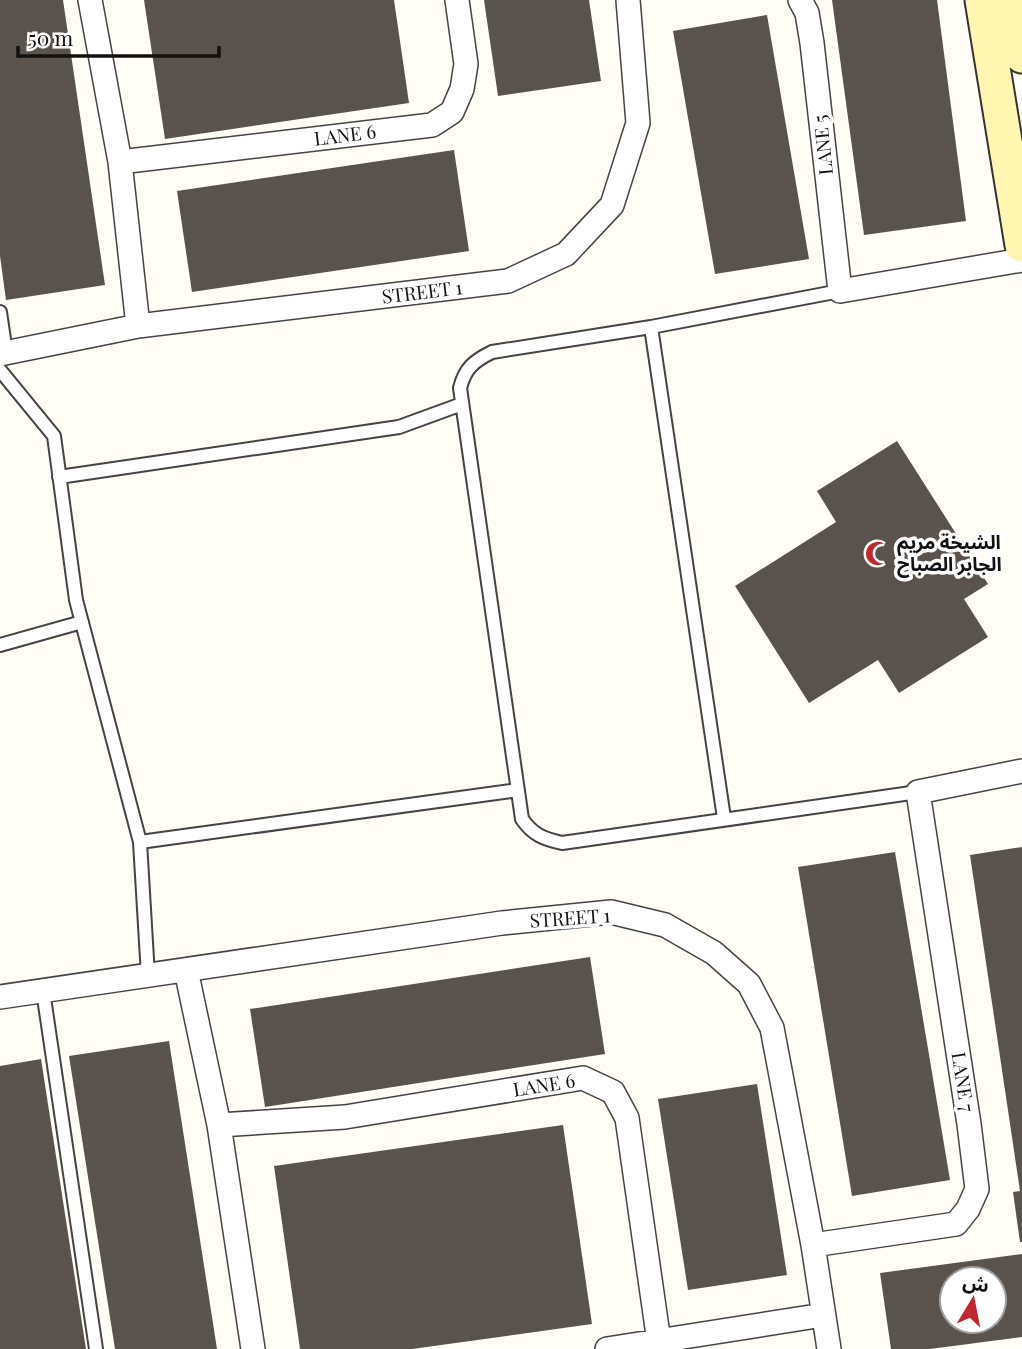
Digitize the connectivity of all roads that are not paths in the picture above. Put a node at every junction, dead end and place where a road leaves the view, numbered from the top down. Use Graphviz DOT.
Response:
graph roads {
  1 [pos="90,0"];
  2 [pos="457,0"];
  3 [pos="628,0"];
  4 [pos="800,0"];
  5 [pos="982,0"];
  6 [pos="1014,0"];
  7 [pos="1022,56"];
  8 [pos="120,162"];
  9 [pos="1022,245"];
  10 [pos="1022,260"];
  11 [pos="840,291"];
  12 [pos="0,312"];
  13 [pos="138,326"];
  14 [pos="651,327"];
  15 [pos="2,359"];
  16 [pos="462,404"];
  17 [pos="60,477"];
  18 [pos="82,622"];
  19 [pos="0,645"];
  20 [pos="1022,771"];
  21 [pos="518,790"];
  22 [pos="918,792"];
  23 [pos="724,818"];
  24 [pos="139,842"];
  25 [pos="186,970"];
  26 [pos="148,976"];
  27 [pos="43,991"];
  28 [pos="0,997"];
  29 [pos="219,1125"];
  30 [pos="813,1245"];
  31 [pos="823,1315"];
  32 [pos="659,1342"];
  33 [pos="96,1349"];
  34 [pos="253,1349"];
  35 [pos="607,1349"];
  36 [pos="828,1349"];
  1 -- 8 [label="street"];
  2 -- 8 [label="street, LANE 6"];
  3 -- 13 [label="street, STREET 1"];
  4 -- 11 [label="street, LANE 5"];
  5 -- 9 [label="main road"];
  6 -- 7 [label="main road"];
  8 -- 13 [label="street"];
  10 -- 11 [label="street"];
  11 -- 14 [label="lane"];
  12 -- 15 [label="lane"];
  13 -- 15 [label="street, STREET 1"];
  14 -- 16 [label="lane"];
  14 -- 23 [label="lane"];
  15 -- 17 [label="lane"];
  16 -- 17 [label="lane"];
  16 -- 21 [label="lane"];
  17 -- 18 [label="lane"];
  18 -- 19 [label="lane"];
  18 -- 24 [label="lane"];
  20 -- 22 [label="street"];
  21 -- 23 [label="lane"];
  21 -- 24 [label="lane"];
  22 -- 23 [label="lane"];
  22 -- 30 [label="street, LANE 7"];
  24 -- 26 [label="lane"];
  25 -- 26 [label="street, STREET 1"];
  25 -- 29 [label="street"];
  25 -- 30 [label="street, STREET 1"];
  26 -- 27 [label="street, STREET 1"];
  27 -- 28 [label="street, STREET 1"];
  27 -- 33 [label="lane"];
  29 -- 32 [label="street, LANE 6"];
  29 -- 34 [label="street"];
  30 -- 31 [label="street, STREET 1"];
  31 -- 32 [label="street"];
  31 -- 36 [label="street, STREET 1"];
  32 -- 35 [label="street"];
}
